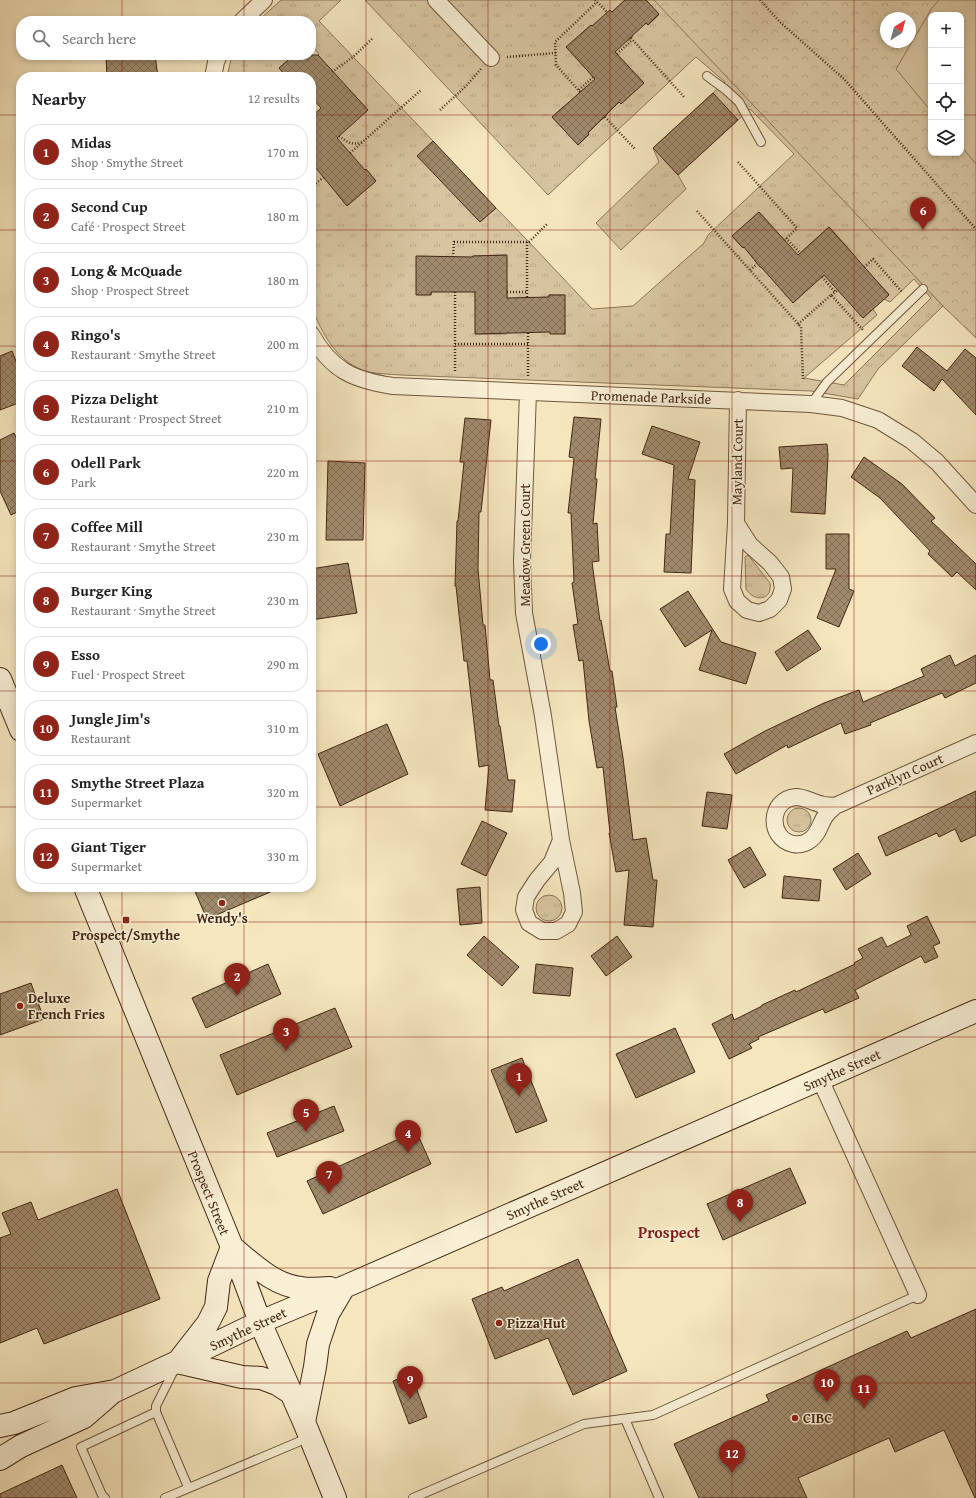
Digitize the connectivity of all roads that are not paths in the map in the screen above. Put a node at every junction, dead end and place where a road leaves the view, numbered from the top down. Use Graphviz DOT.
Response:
graph roads {
  1 [pos="264,0"];
  2 [pos="436,0"];
  3 [pos="247,16"];
  4 [pos="491,58"];
  5 [pos="217,60"];
  6 [pos="214,72"];
  7 [pos="707,76"];
  8 [pos="761,142"];
  9 [pos="923,289"];
  10 [pos="316,343"];
  11 [pos="528,392"];
  12 [pos="738,400"];
  13 [pos="812,404"];
  14 [pos="976,505"];
  15 [pos="736,523"];
  16 [pos="0,679"];
  17 [pos="16,718"];
  18 [pos="976,743"];
  19 [pos="835,806"];
  20 [pos="561,840"];
  21 [pos="87,892"];
  22 [pos="976,1011"];
  23 [pos="820,1079"];
  24 [pos="232,1247"];
  25 [pos="344,1287"];
  26 [pos="918,1295"];
  27 [pos="260,1322"];
  28 [pos="177,1362"];
  29 [pos="115,1390"];
  30 [pos="291,1393"];
  31 [pos="156,1412"];
  32 [pos="625,1419"];
  33 [pos="0,1426"];
  34 [pos="307,1430"];
  35 [pos="0,1459"];
  36 [pos="188,1488"];
  37 [pos="105,1498"];
  38 [pos="165,1498"];
  39 [pos="335,1498"];
  40 [pos="413,1498"];
  41 [pos="659,1498"];
  1 -- 3 [label="street"];
  2 -- 4 [label="street"];
  5 -- 6 [label="street"];
  7 -- 8 [label="lane"];
  9 -- 13 [label="lane"];
  10 -- 11 [label="street, Promenade Parkside"];
  11 -- 12 [label="street, Promenade Parkside"];
  11 -- 20 [label="street, Meadow Green Court"];
  12 -- 13 [label="street, Promenade Parkside"];
  12 -- 15 [label="street, Mayland Court"];
  13 -- 14 [label="street, Promenade Parkside"];
  15 -- 15 [label="street, Mayland Court"];
  16 -- 17 [label="main road"];
  18 -- 19 [label="street, Parklyn Court"];
  20 -- 20 [label="street, Meadow Green Court"];
  21 -- 24 [label="main road, Prospect Street"];
  22 -- 23 [label="main road, Smythe Street"];
  23 -- 25 [label="main road, Smythe Street"];
  23 -- 26 [label="street"];
  24 -- 25 [label="main road"];
  24 -- 27 [label="main road, Prospect Street"];
  24 -- 28 [label="main road"];
  25 -- 27 [label="main road, Smythe Street"];
  25 -- 34 [label="main road"];
  26 -- 32 [label="lane"];
  27 -- 28 [label="main road, Smythe Street"];
  27 -- 30 [label="main road, Prospect Street"];
  28 -- 29 [label="main road, Smythe Street"];
  28 -- 30 [label="main road"];
  28 -- 31 [label="lane"];
  29 -- 33 [label="main road, Smythe Street"];
  29 -- 35 [label="main road, Smythe Street"];
  30 -- 34 [label="main road, Prospect Street"];
  31 -- 36 [label="lane"];
  31 -- 37 [label="lane"];
  32 -- 40 [label="lane"];
  32 -- 41 [label="lane"];
  34 -- 36 [label="lane"];
  34 -- 39 [label="main road, Prospect Street"];
  36 -- 38 [label="lane"];
}
